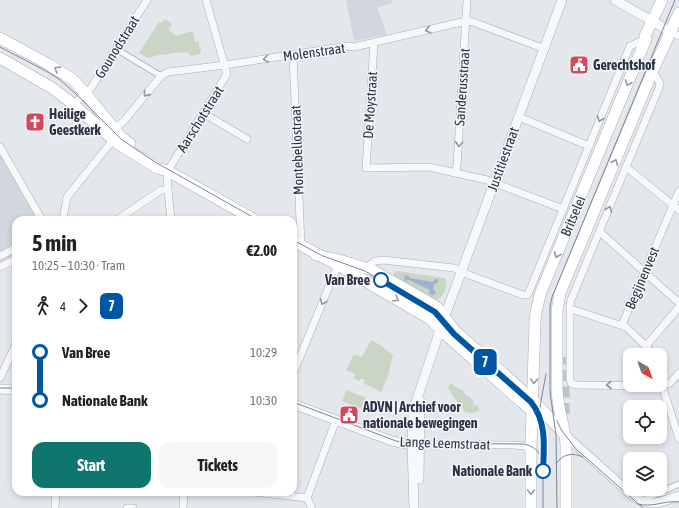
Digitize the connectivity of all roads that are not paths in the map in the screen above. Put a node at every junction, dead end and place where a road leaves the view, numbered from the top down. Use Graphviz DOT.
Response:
graph roads {
  1 [pos="147,0"];
  2 [pos="206,0"];
  3 [pos="468,0"];
  4 [pos="562,0"];
  5 [pos="615,0"];
  6 [pos="662,0"];
  7 [pos="679,13"];
  8 [pos="466,21"];
  9 [pos="652,21"];
  10 [pos="675,34"];
  11 [pos="0,38"];
  12 [pos="646,39"];
  13 [pos="374,42"];
  14 [pos="116,49"];
  15 [pos="544,49"];
  16 [pos="293,55"];
  17 [pos="0,58"];
  18 [pos="225,65"];
  19 [pos="653,70"];
  20 [pos="161,76"];
  21 [pos="86,94"];
  22 [pos="73,104"];
  23 [pos="203,113"];
  24 [pos="519,117"];
  25 [pos="114,129"];
  26 [pos="247,139"];
  27 [pos="114,140"];
  28 [pos="589,146"];
  29 [pos="0,147"];
  30 [pos="626,166"];
  31 [pos="168,171"];
  32 [pos="456,173"];
  33 [pos="494,183"];
  34 [pos="168,190"];
  35 [pos="679,190"];
  36 [pos="673,205"];
  37 [pos="563,209"];
  38 [pos="679,210"];
  39 [pos="40,216"];
  40 [pos="64,216"];
  41 [pos="123,216"];
  42 [pos="171,216"];
  43 [pos="248,216"];
  44 [pos="296,216"];
  45 [pos="600,232"];
  46 [pos="297,243"];
  47 [pos="578,249"];
  48 [pos="12,250"];
  49 [pos="0,256"];
  50 [pos="12,261"];
  51 [pos="339,263"];
  52 [pos="0,267"];
  53 [pos="366,268"];
  54 [pos="461,272"];
  55 [pos="645,272"];
  56 [pos="679,303"];
  57 [pos="679,308"];
  58 [pos="571,309"];
  59 [pos="445,317"];
  60 [pos="622,325"];
  61 [pos="440,329"];
  62 [pos="646,346"];
  63 [pos="12,352"];
  64 [pos="567,362"];
  65 [pos="297,364"];
  66 [pos="679,373"];
  67 [pos="558,377"];
  68 [pos="0,378"];
  69 [pos="623,383"];
  70 [pos="667,383"];
  71 [pos="0,389"];
  72 [pos="12,390"];
  73 [pos="664,392"];
  74 [pos="297,405"];
  75 [pos="533,406"];
  76 [pos="336,420"];
  77 [pos="566,436"];
  78 [pos="679,439"];
  79 [pos="416,444"];
  80 [pos="531,449"];
  81 [pos="679,484"];
  82 [pos="56,496"];
  83 [pos="184,496"];
  84 [pos="289,496"];
  85 [pos="679,496"];
  86 [pos="307,498"];
  87 [pos="647,498"];
  88 [pos="55,508"];
  89 [pos="127,508"];
  90 [pos="133,508"];
  91 [pos="183,508"];
  92 [pos="312,508"];
  93 [pos="414,508"];
  94 [pos="419,508"];
  95 [pos="531,508"];
  96 [pos="566,508"];
  1 -- 14 [label="street, Gounodstraat"];
  2 -- 18 [label="street"];
  3 -- 8 [label="street, Sanderusstraat"];
  4 -- 15 [label="street, Justitiestraat"];
  5 -- 9 [label="street"];
  6 -- 9 [label="main road, Britselei"];
  7 -- 10 [label="main road, Britselei"];
  8 -- 13 [label="street, Molenstraat, one-way"];
  8 -- 15 [label="street"];
  8 -- 32 [label="street, Sanderusstraat, one-way"];
  9 -- 10 [label="street"];
  9 -- 12 [label="main road, Britselei"];
  10 -- 19 [label="main road, Britselei"];
  21 -- 11 [label="main road, one-way"];
  12 -- 28 [label="street, Britselei, one-way"];
  12 -- 75 [label="main road, Britselei, one-way"];
  13 -- 16 [label="street, Molenstraat"];
  13 -- 32 [label="street, De Moystraat"];
  14 -- 20 [label="street"];
  14 -- 21 [label="street, Gounodstraat"];
  15 -- 24 [label="street, Justitiestraat"];
  16 -- 18 [label="street, Molenstraat, one-way"];
  16 -- 44 [label="street, Montebellostraat"];
  17 -- 22 [label="main road"];
  18 -- 20 [label="street, Molenstraat"];
  18 -- 23 [label="street, Aarschotstraat"];
  19 -- 30 [label="street"];
  47 -- 19 [label="main road, Britselei, one-way"];
  20 -- 25 [label="street, one-way"];
  21 -- 22 [label="street, Gounodstraat"];
  21 -- 25 [label="main road"];
  22 -- 27 [label="main road"];
  23 -- 26 [label="street"];
  23 -- 31 [label="street, Aarschotstraat"];
  24 -- 28 [label="street"];
  24 -- 33 [label="street, Justitiestraat"];
  25 -- 31 [label="main road"];
  27 -- 31 [label="main road"];
  27 -- 40 [label="street"];
  28 -- 37 [label="street, Britselei"];
  29 -- 39 [label="street"];
  30 -- 36 [label="street"];
  45 -- 30 [label="street, one-way"];
  31 -- 34 [label="street"];
  31 -- 43 [label="main road"];
  32 -- 33 [label="street"];
  33 -- 37 [label="street"];
  33 -- 54 [label="street, Justitiestraat"];
  34 -- 41 [label="street"];
  34 -- 42 [label="street"];
  35 -- 36 [label="street, Begijnenvest"];
  36 -- 38 [label="street"];
  36 -- 55 [label="street, Begijnenvest"];
  37 -- 54 [label="street, Britselei"];
  45 -- 55 [label="street"];
  45 -- 58 [label="street"];
  46 -- 51 [label="main road"];
  47 -- 64 [label="main road"];
  47 -- 67 [label="main road, Britselei"];
  48 -- 49 [label="street"];
  50 -- 52 [label="street"];
  51 -- 53 [label="main road"];
  51 -- 61 [label="main road, one-way"];
  51 -- 65 [label="street, one-way"];
  53 -- 54 [label="street"];
  53 -- 59 [label="main road"];
  54 -- 59 [label="street, Justitiestraat"];
  55 -- 56 [label="street"];
  55 -- 60 [label="street, Begijnenvest"];
  57 -- 62 [label="street"];
  58 -- 60 [label="street"];
  58 -- 64 [label="street"];
  59 -- 61 [label="street, Justitiestraat"];
  59 -- 75 [label="main road"];
  60 -- 62 [label="street, Begijnenvest"];
  61 -- 75 [label="main road"];
  61 -- 79 [label="street, Justitiestraat"];
  63 -- 68 [label="street"];
  64 -- 67 [label="street"];
  69 -- 64 [label="street, one-way"];
  66 -- 70 [label="street"];
  67 -- 77 [label="main road, Britselei"];
  71 -- 72 [label="street"];
  73 -- 78 [label="street"];
  74 -- 76 [label="street, Lange Leemstraat"];
  75 -- 77 [label="main road"];
  75 -- 80 [label="main road, Britselei"];
  76 -- 79 [label="street, Lange Leemstraat"];
  76 -- 86 [label="street"];
  77 -- 85 [label="street"];
  77 -- 96 [label="main road, Britselei"];
  79 -- 80 [label="street, Lange Leemstraat"];
  79 -- 93 [label="street"];
  79 -- 94 [label="street"];
  80 -- 95 [label="main road, Britselei, one-way"];
  81 -- 87 [label="street"];
  82 -- 88 [label="street"];
  83 -- 91 [label="street"];
  84 -- 86 [label="street"];
  86 -- 92 [label="street"];
  89 -- 90 [label="street"];
}
